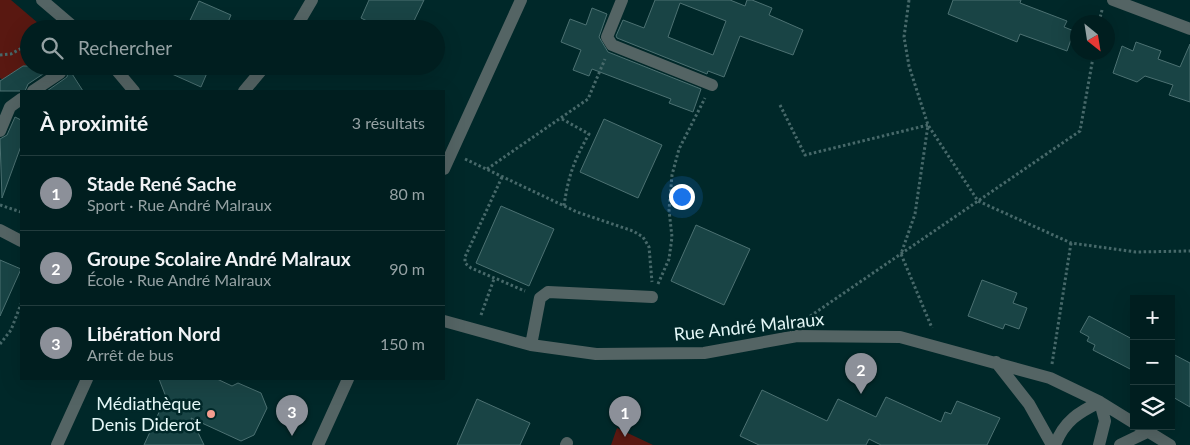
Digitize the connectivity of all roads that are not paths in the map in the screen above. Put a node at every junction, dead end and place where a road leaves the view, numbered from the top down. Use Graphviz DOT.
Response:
graph roads {
  1 [pos="42,0"];
  2 [pos="312,0"];
  3 [pos="521,0"];
  4 [pos="622,0"];
  5 [pos="1113,0"];
  6 [pos="65,20"];
  7 [pos="300,20"];
  8 [pos="1190,29"];
  9 [pos="57,75"];
  10 [pos="121,75"];
  11 [pos="257,75"];
  12 [pos="712,85"];
  13 [pos="35,90"];
  14 [pos="133,90"];
  15 [pos="245,90"];
  16 [pos="20,100"];
  17 [pos="0,131"];
  18 [pos="445,167"];
  19 [pos="0,230"];
  20 [pos="20,240"];
  21 [pos="652,297"];
  22 [pos="445,321"];
  23 [pos="531,345"];
  24 [pos="996,362"];
  25 [pos="87,380"];
  26 [pos="348,380"];
  27 [pos="1100,402"];
  28 [pos="1130,421"];
  29 [pos="1142,430"];
  30 [pos="1145,430"];
  31 [pos="321,444"];
  32 [pos="58,445"];
  33 [pos="1054,445"];
  34 [pos="1099,445"];
  35 [pos="1120,445"];
  36 [pos="1170,445"];
  1 -- 6 [label="street"];
  2 -- 7 [label="street"];
  3 -- 18 [label="street"];
  4 -- 12 [label="street"];
  5 -- 8 [label="street"];
  9 -- 13 [label="street"];
  10 -- 14 [label="street"];
  11 -- 15 [label="street"];
  16 -- 17 [label="street"];
  19 -- 20 [label="street"];
  21 -- 23 [label="street"];
  22 -- 23 [label="street, Rue André Malraux"];
  23 -- 24 [label="street, Rue André Malraux"];
  24 -- 27 [label="street, Rue André Malraux"];
  24 -- 33 [label="street"];
  25 -- 32 [label="street"];
  26 -- 31 [label="street"];
  27 -- 28 [label="street, Rue André Malraux"];
  27 -- 33 [label="street"];
  27 -- 34 [label="street"];
  29 -- 35 [label="street"];
  30 -- 36 [label="street"];
}
